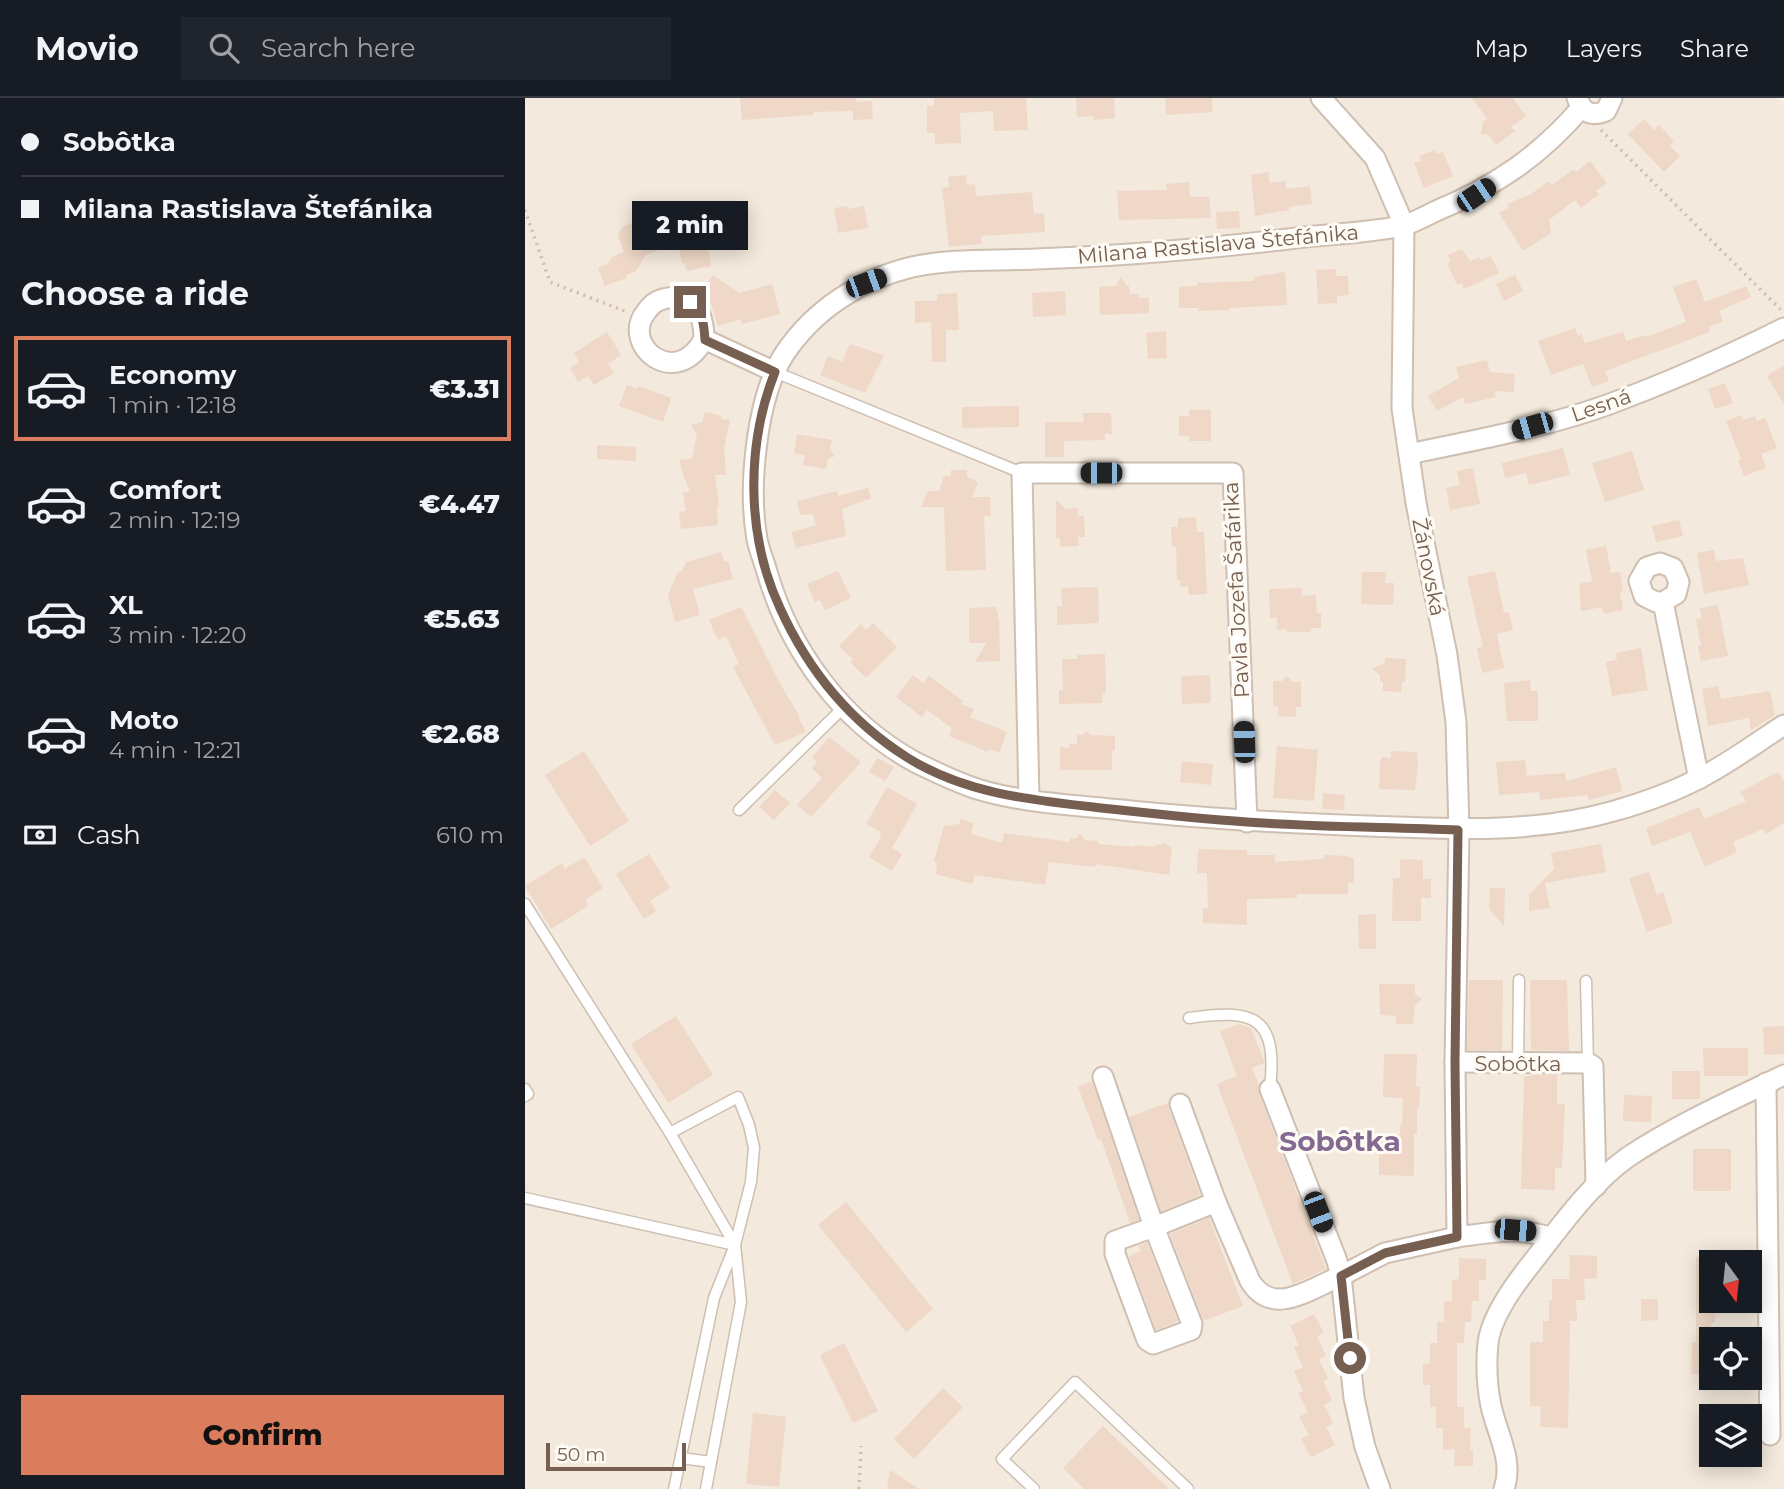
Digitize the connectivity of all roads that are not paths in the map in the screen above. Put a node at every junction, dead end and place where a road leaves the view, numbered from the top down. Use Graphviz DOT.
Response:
graph roads {
  1 [pos="1321,98"];
  2 [pos="1612,98"];
  3 [pos="1583,107"];
  4 [pos="1404,225"];
  5 [pos="1784,328"];
  6 [pos="705,340"];
  7 [pos="775,372"];
  8 [pos="1409,454"];
  9 [pos="1022,473"];
  10 [pos="1663,602"];
  11 [pos="844,707"];
  12 [pos="1784,725"];
  13 [pos="1699,779"];
  14 [pos="1029,800"];
  15 [pos="739,810"];
  16 [pos="1247,822"];
  17 [pos="1458,830"];
  18 [pos="525,904"];
  19 [pos="1518,980"];
  20 [pos="1585,981"];
  21 [pos="1189,1018"];
  22 [pos="1455,1062"];
  23 [pos="1518,1063"];
  24 [pos="1588,1063"];
  25 [pos="1103,1077"];
  26 [pos="1775,1079"];
  27 [pos="525,1089"];
  28 [pos="1270,1089"];
  29 [pos="525,1096"];
  30 [pos="1181,1104"];
  31 [pos="670,1133"];
  32 [pos="1596,1186"];
  33 [pos="525,1198"];
  34 [pos="1216,1202"];
  35 [pos="1154,1227"];
  36 [pos="1457,1237"];
  37 [pos="1551,1238"];
  38 [pos="735,1245"];
  39 [pos="1341,1276"];
  40 [pos="1770,1435"];
  41 [pos="681,1458"];
  42 [pos="711,1462"];
  43 [pos="674,1489"];
  44 [pos="706,1489"];
  45 [pos="1034,1489"];
  46 [pos="1188,1489"];
  47 [pos="1380,1489"];
  48 [pos="1504,1489"];
  1 -- 4 [label="street, Žánovská"];
  2 -- 3 [label="street, Milana Rastislava Štefánika"];
  3 -- 4 [label="street, Milana Rastislava Štefánika"];
  4 -- 7 [label="street, Milana Rastislava Štefánika"];
  4 -- 8 [label="street, Žánovská"];
  5 -- 8 [label="street, Lesná"];
  6 -- 6 [label="street"];
  6 -- 7 [label="street"];
  7 -- 9 [label="lane"];
  7 -- 11 [label="street, Milana Rastislava Štefánika"];
  8 -- 17 [label="street, Žánovská"];
  9 -- 14 [label="street"];
  9 -- 16 [label="street, Pavla Jozefa Šafárika"];
  10 -- 13 [label="street"];
  11 -- 14 [label="street, Milana Rastislava Štefánika"];
  11 -- 15 [label="lane"];
  12 -- 13 [label="street, Milana Rastislava Štefánika"];
  13 -- 17 [label="street, Milana Rastislava Štefánika"];
  14 -- 16 [label="street, Milana Rastislava Štefánika"];
  16 -- 17 [label="street, Milana Rastislava Štefánika"];
  17 -- 22 [label="street, Žánovská"];
  18 -- 31 [label="lane"];
  19 -- 23 [label="lane"];
  20 -- 24 [label="lane"];
  21 -- 28 [label="lane"];
  22 -- 23 [label="street, Sobôtka"];
  22 -- 36 [label="street, Sobôtka"];
  23 -- 24 [label="street, Sobôtka"];
  24 -- 32 [label="street, Sobôtka"];
  25 -- 35 [label="street"];
  26 -- 32 [label="street"];
  26 -- 40 [label="street"];
  27 -- 29 [label="lane"];
  28 -- 39 [label="street"];
  30 -- 34 [label="street"];
  31 -- 38 [label="lane"];
  31 -- 38 [label="lane"];
  32 -- 37 [label="street"];
  33 -- 38 [label="lane"];
  34 -- 35 [label="street"];
  34 -- 39 [label="street"];
  35 -- 35 [label="street"];
  36 -- 37 [label="street"];
  36 -- 39 [label="street"];
  37 -- 48 [label="street"];
  38 -- 41 [label="lane"];
  38 -- 42 [label="lane"];
  39 -- 47 [label="street"];
  41 -- 42 [label="lane"];
  41 -- 43 [label="lane"];
  42 -- 44 [label="lane"];
  45 -- 46 [label="lane"];
}
